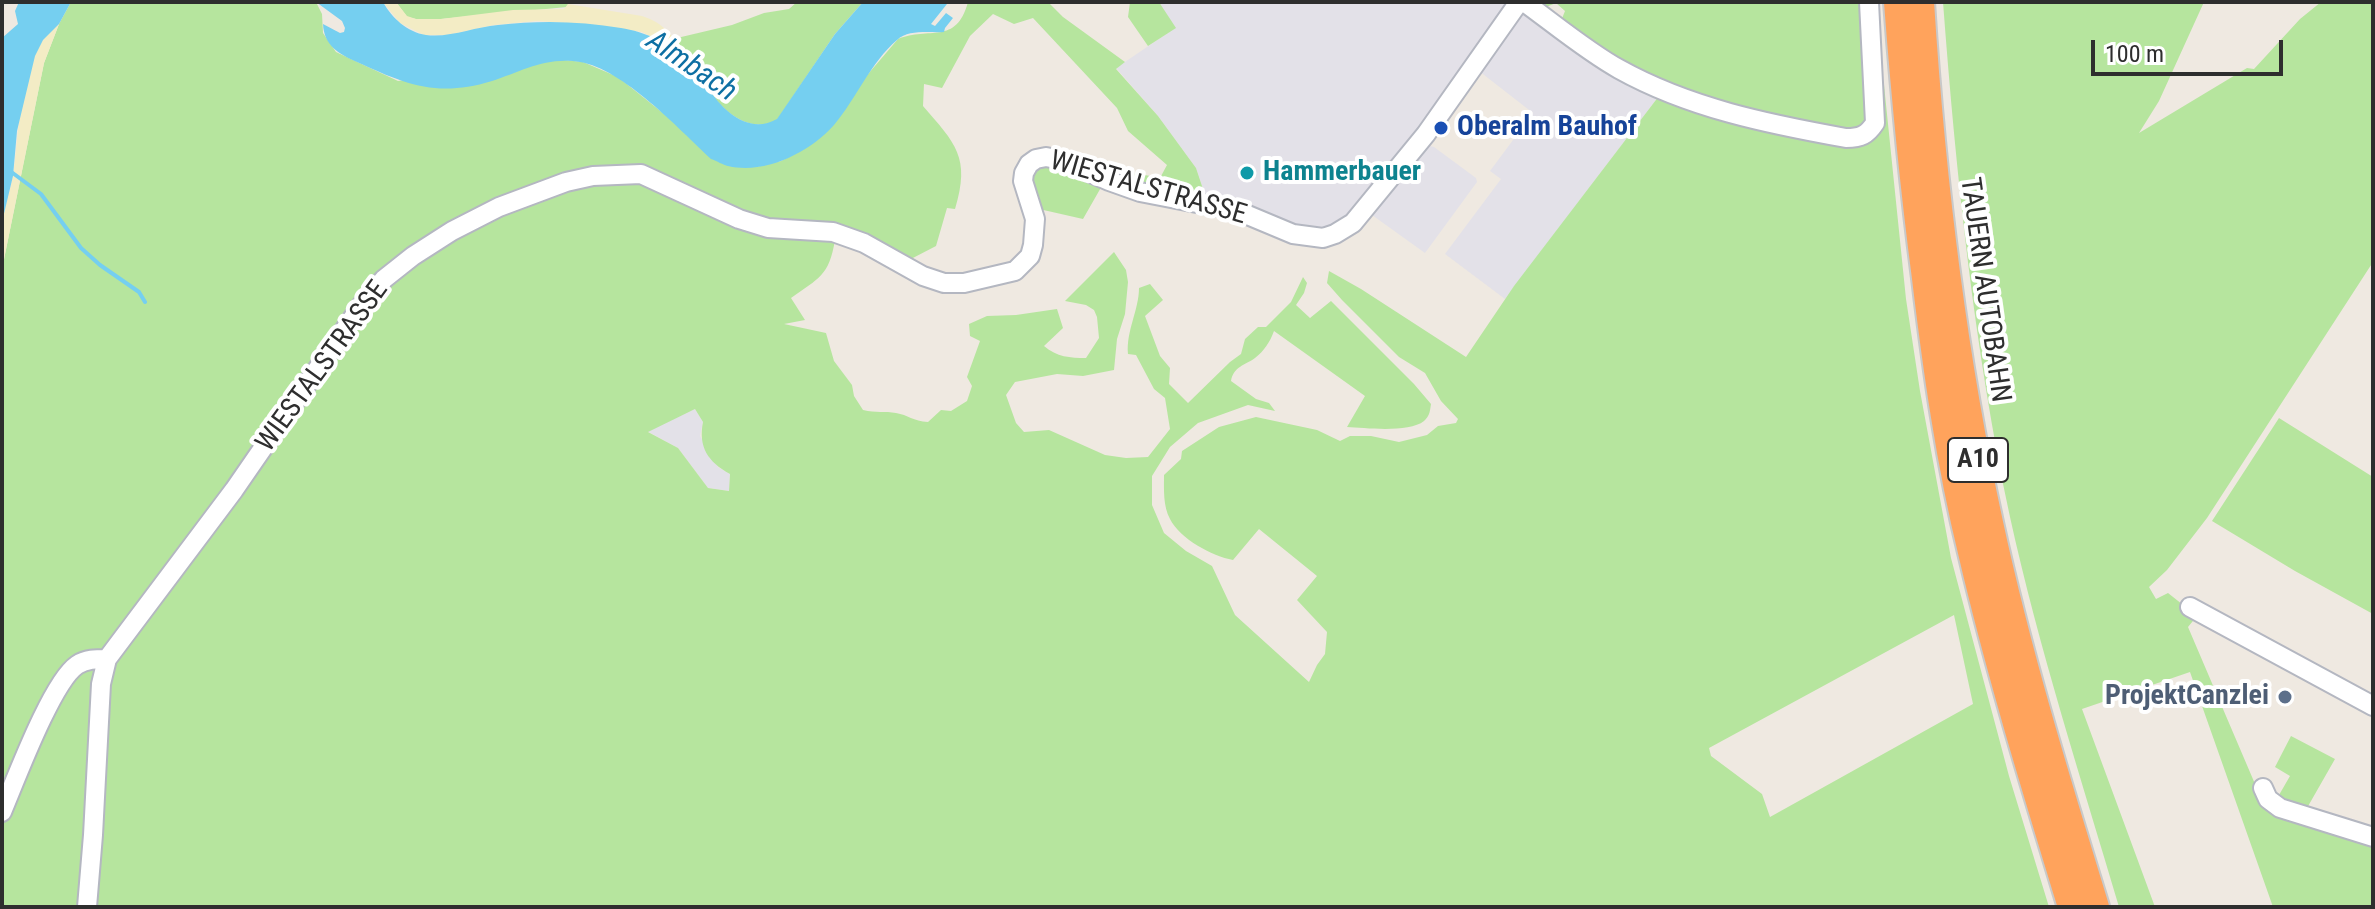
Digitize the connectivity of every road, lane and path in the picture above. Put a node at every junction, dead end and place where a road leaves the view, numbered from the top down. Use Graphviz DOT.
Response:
graph roads {
  1 [pos="1521,2"];
  2 [pos="1869,2"];
  3 [pos="1897,2"];
  4 [pos="1921,2"];
  5 [pos="2190,607"];
  6 [pos="107,659"];
  7 [pos="2373,706"];
  8 [pos="2263,788"];
  9 [pos="2,812"];
  10 [pos="2373,837"];
  11 [pos="87,907"];
  12 [pos="2071,907"];
  13 [pos="2096,907"];
  1 -- 2 [label="street"];
  1 -- 6 [label="street, WIESTALSTRASSE"];
  3 -- 12 [label="highway, TAUERN AUTOBAHN / A10"];
  4 -- 13 [label="highway, TAUERN AUTOBAHN / A10"];
  5 -- 7 [label="street"];
  6 -- 9 [label="street"];
  6 -- 11 [label="street, WIESTALSTRASSE"];
  8 -- 10 [label="street"];
}
